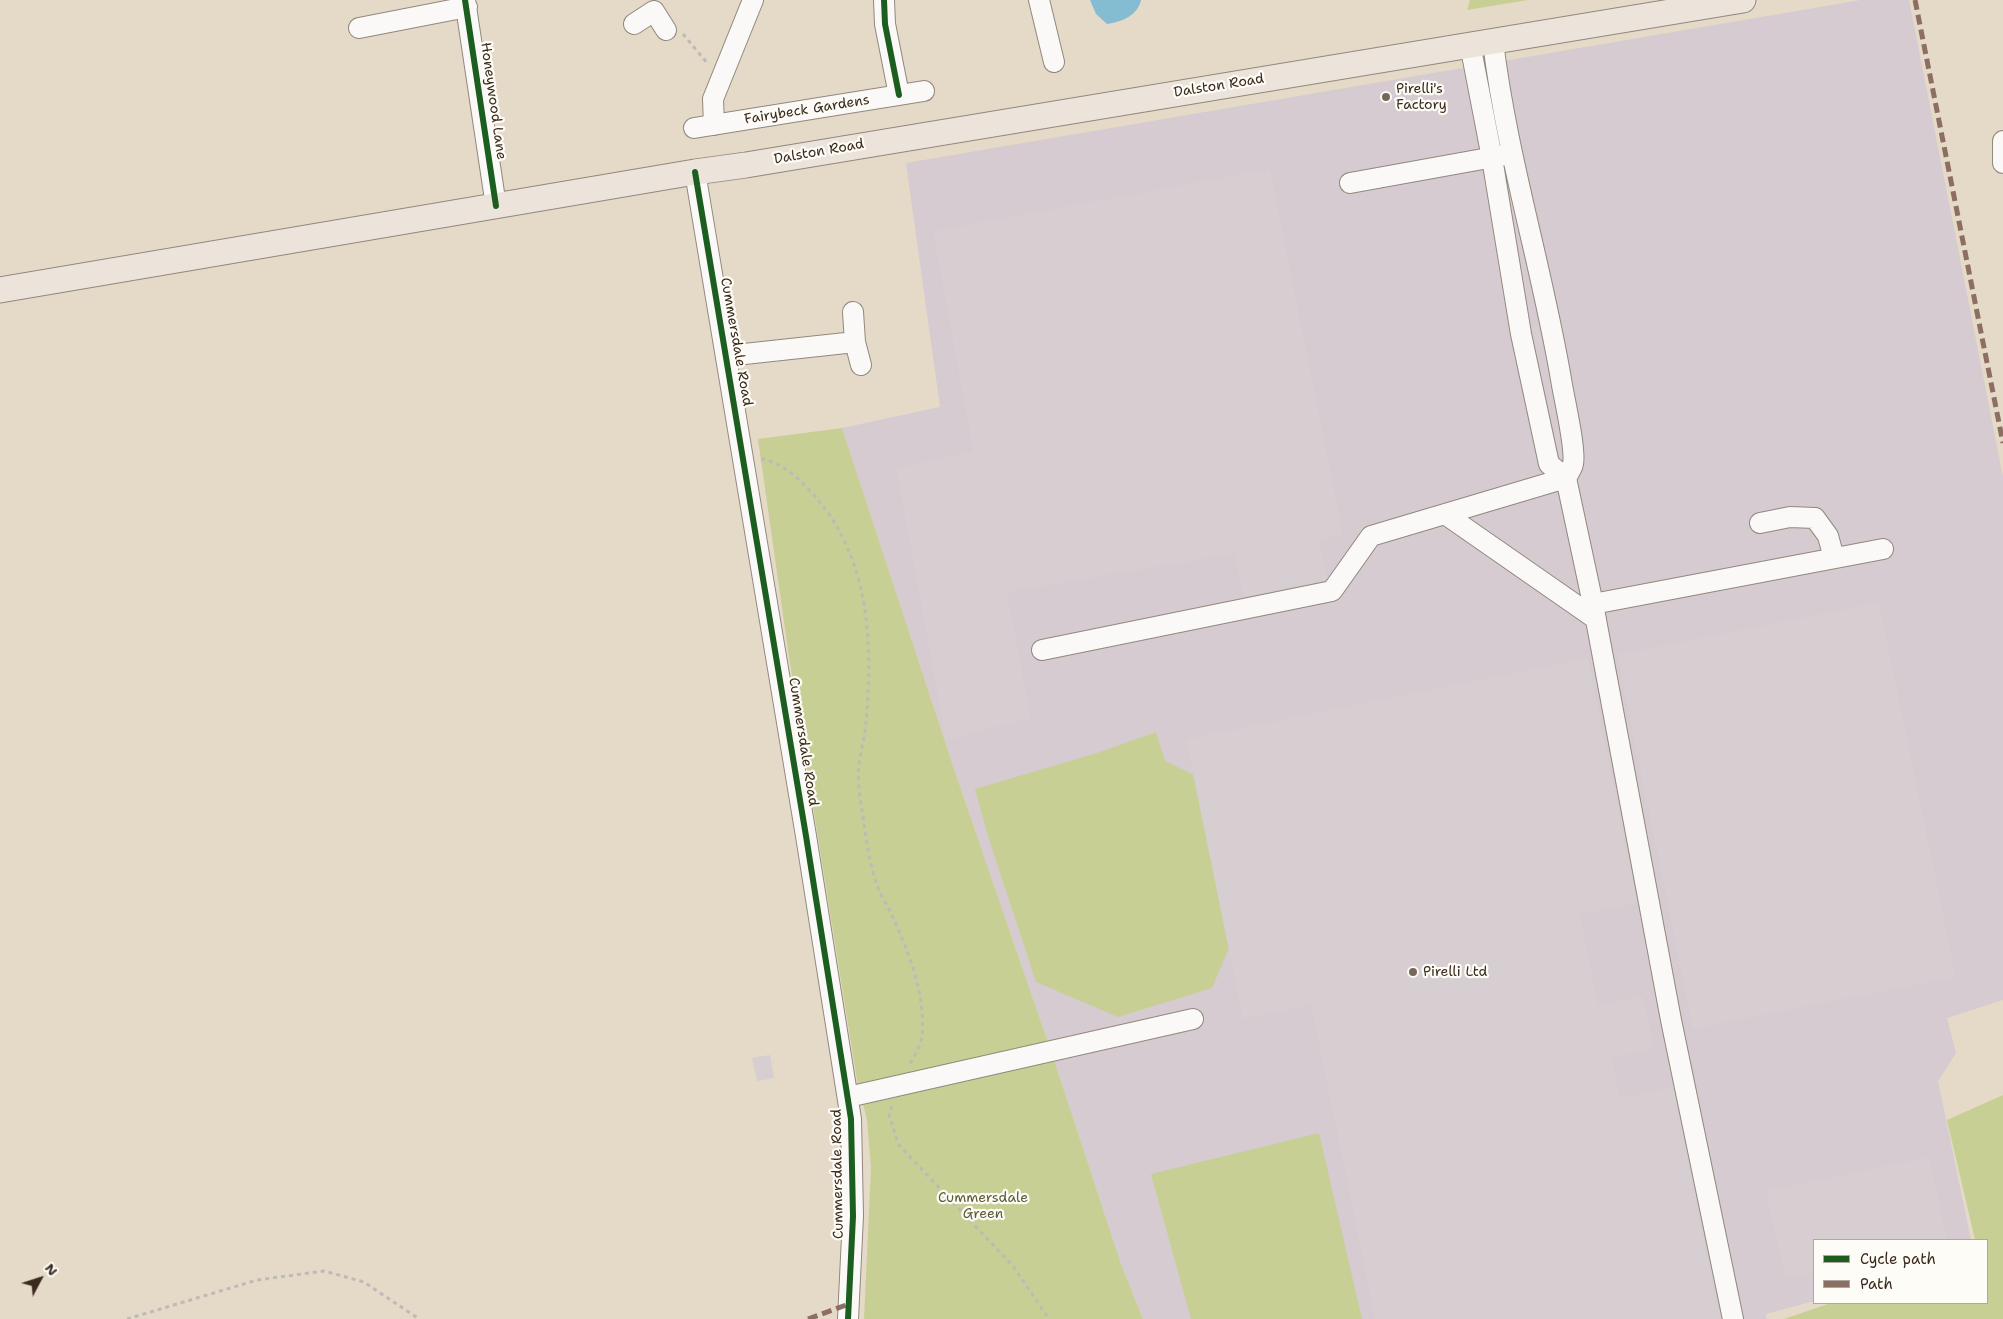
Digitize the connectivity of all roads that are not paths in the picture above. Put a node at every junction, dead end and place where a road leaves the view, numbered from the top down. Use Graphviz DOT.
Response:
graph roads {
  1 [pos="753,0"];
  2 [pos="884,0"];
  3 [pos="1039,0"];
  4 [pos="1743,0"];
  5 [pos="466,4"];
  6 [pos="652,6"];
  7 [pos="634,24"];
  8 [pos="359,28"];
  9 [pos="666,30"];
  10 [pos="1482,43"];
  11 [pos="1054,62"];
  12 [pos="924,91"];
  13 [pos="899,94"];
  14 [pos="714,125"];
  15 [pos="694,128"];
  16 [pos="2003,141"];
  17 [pos="1513,153"];
  18 [pos="1492,158"];
  19 [pos="2003,163"];
  20 [pos="695,172"];
  21 [pos="1350,183"];
  22 [pos="496,206"];
  23 [pos="0,290"];
  24 [pos="853,312"];
  25 [pos="855,342"];
  26 [pos="726,356"];
  27 [pos="861,366"];
  28 [pos="1566,478"];
  29 [pos="1445,514"];
  30 [pos="1760,523"];
  31 [pos="1884,549"];
  32 [pos="1834,558"];
  33 [pos="1595,611"];
  34 [pos="1042,650"];
  35 [pos="1193,1019"];
  36 [pos="848,1097"];
  37 [pos="848,1319"];
  38 [pos="1733,1319"];
  1 -- 14 [label="street"];
  2 -- 13 [label="street"];
  3 -- 11 [label="street"];
  4 -- 10 [label="main road, Dalston Road"];
  5 -- 8 [label="street"];
  5 -- 22 [label="street, Honeywood Lane"];
  6 -- 7 [label="street"];
  6 -- 9 [label="street"];
  10 -- 17 [label="street"];
  10 -- 18 [label="street"];
  10 -- 20 [label="main road, Dalston Road"];
  12 -- 13 [label="street, Fairybeck Gardens"];
  13 -- 14 [label="street, Fairybeck Gardens"];
  14 -- 15 [label="street, Fairybeck Gardens"];
  16 -- 19 [label="street"];
  17 -- 18 [label="street"];
  17 -- 28 [label="street"];
  18 -- 21 [label="street"];
  18 -- 28 [label="street"];
  20 -- 22 [label="main road, Dalston Road"];
  20 -- 26 [label="street, Cummersdale Road"];
  22 -- 23 [label="main road, Dalston Road"];
  24 -- 25 [label="street"];
  25 -- 26 [label="street"];
  25 -- 27 [label="street"];
  26 -- 36 [label="street, Cummersdale Road"];
  28 -- 29 [label="street"];
  28 -- 33 [label="street"];
  29 -- 33 [label="street"];
  29 -- 34 [label="street"];
  30 -- 32 [label="street"];
  31 -- 32 [label="street"];
  32 -- 33 [label="street"];
  33 -- 38 [label="street"];
  35 -- 36 [label="street"];
  36 -- 37 [label="street, Cummersdale Road"];
}
